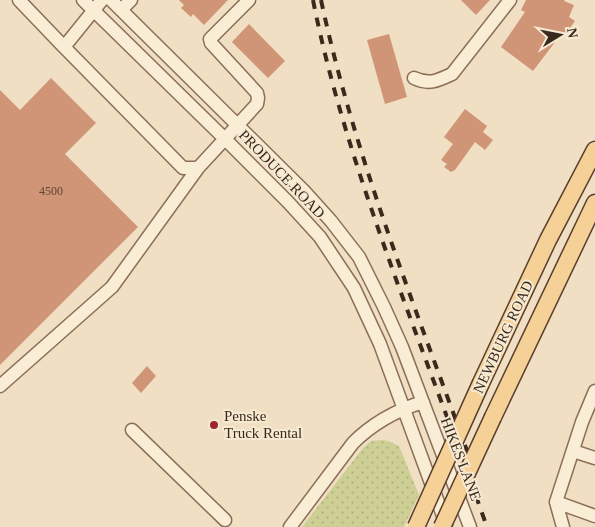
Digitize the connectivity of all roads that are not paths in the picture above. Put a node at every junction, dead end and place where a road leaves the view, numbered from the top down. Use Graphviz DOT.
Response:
graph roads {
  1 [pos="19,0"];
  2 [pos="83,0"];
  3 [pos="102,0"];
  4 [pos="111,0"];
  5 [pos="131,0"];
  6 [pos="249,0"];
  7 [pos="510,0"];
  8 [pos="121,10"];
  9 [pos="94,11"];
  10 [pos="64,48"];
  11 [pos="414,78"];
  12 [pos="238,125"];
  13 [pos="224,138"];
  14 [pos="595,150"];
  15 [pos="198,168"];
  16 [pos="595,203"];
  17 [pos="0,386"];
  18 [pos="595,391"];
  19 [pos="423,402"];
  20 [pos="404,408"];
  21 [pos="132,430"];
  22 [pos="573,451"];
  23 [pos="595,458"];
  24 [pos="556,502"];
  25 [pos="595,516"];
  26 [pos="225,520"];
  27 [pos="290,527"];
  28 [pos="416,527"];
  29 [pos="442,527"];
  30 [pos="448,527"];
  31 [pos="470,527"];
  32 [pos="563,527"];
  1 -- 10 [label="street"];
  2 -- 9 [label="street, PRODUCE ROAD"];
  3 -- 9 [label="street"];
  4 -- 8 [label="street, PRODUCE ROAD"];
  5 -- 8 [label="street"];
  6 -- 12 [label="street"];
  7 -- 11 [label="street"];
  8 -- 12 [label="street, PRODUCE ROAD"];
  9 -- 10 [label="street"];
  9 -- 13 [label="street, PRODUCE ROAD"];
  10 -- 15 [label="street"];
  12 -- 13 [label="street"];
  12 -- 19 [label="street, PRODUCE ROAD"];
  13 -- 15 [label="street"];
  13 -- 20 [label="street, PRODUCE ROAD"];
  14 -- 28 [label="main road, NEWBURG ROAD, bridge"];
  15 -- 17 [label="street"];
  16 -- 29 [label="main road, NEWBURG ROAD, bridge"];
  18 -- 22 [label="street"];
  19 -- 20 [label="street"];
  19 -- 31 [label="street, HIKES LANE"];
  20 -- 27 [label="street"];
  20 -- 30 [label="street"];
  21 -- 26 [label="street"];
  22 -- 23 [label="street"];
  22 -- 24 [label="street"];
  24 -- 25 [label="street"];
  24 -- 32 [label="street"];
}
